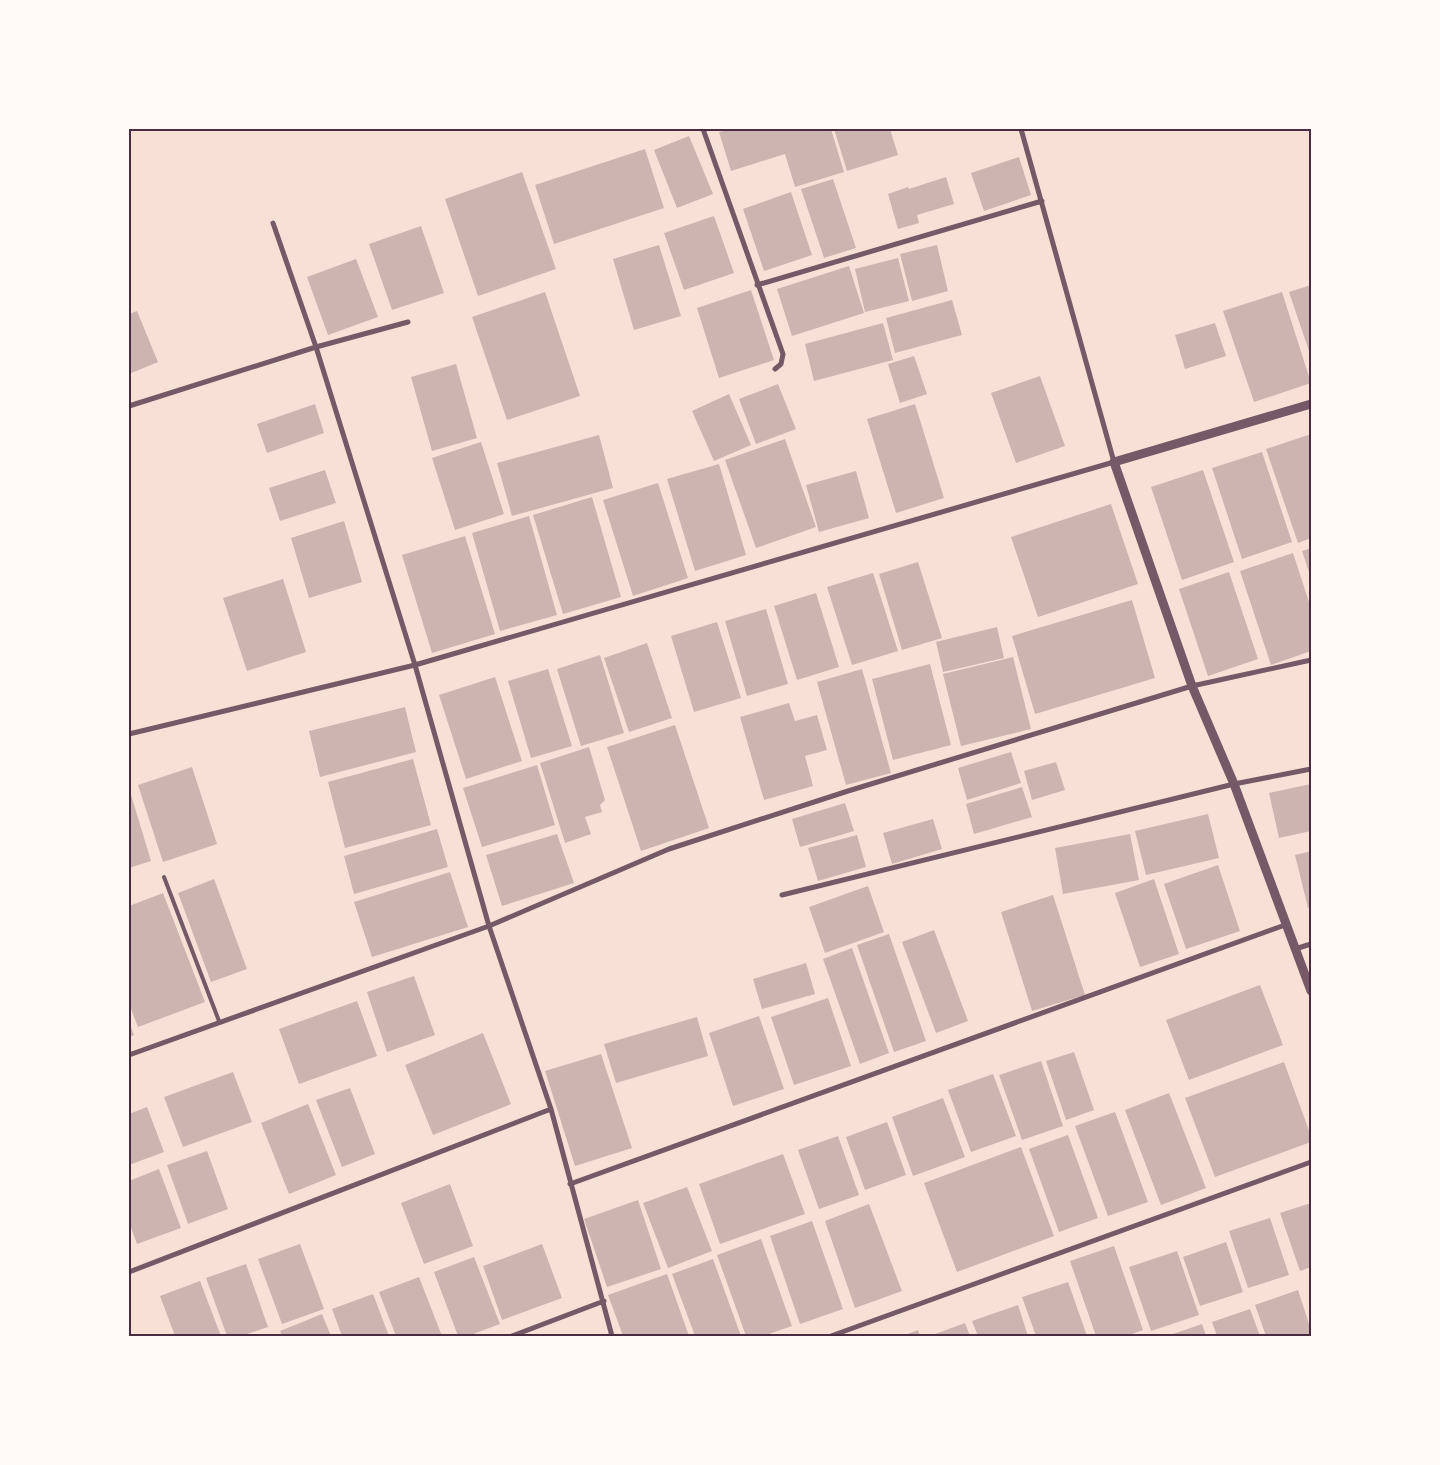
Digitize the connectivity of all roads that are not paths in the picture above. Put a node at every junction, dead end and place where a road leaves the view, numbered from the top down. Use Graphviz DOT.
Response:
graph roads {
  1 [pos="703,129"];
  2 [pos="1021,129"];
  3 [pos="1042,201"];
  4 [pos="273,223"];
  5 [pos="758,285"];
  6 [pos="408,322"];
  7 [pos="316,347"];
  8 [pos="774,369"];
  9 [pos="1311,404"];
  10 [pos="129,406"];
  11 [pos="1114,462"];
  12 [pos="1311,660"];
  13 [pos="414,664"];
  14 [pos="1192,686"];
  15 [pos="129,734"];
  16 [pos="1311,769"];
  17 [pos="1234,784"];
  18 [pos="164,877"];
  19 [pos="782,895"];
  20 [pos="1285,925"];
  21 [pos="489,926"];
  22 [pos="1311,944"];
  23 [pos="1295,949"];
  24 [pos="1311,991"];
  25 [pos="219,1021"];
  26 [pos="129,1055"];
  27 [pos="550,1109"];
  28 [pos="1311,1162"];
  29 [pos="570,1184"];
  30 [pos="129,1272"];
  31 [pos="604,1301"];
  32 [pos="512,1336"];
  33 [pos="612,1336"];
  34 [pos="831,1336"];
  1 -- 5 [label="street"];
  2 -- 3 [label="street"];
  3 -- 5 [label="street"];
  3 -- 11 [label="street"];
  4 -- 7 [label="street"];
  5 -- 8 [label="street"];
  6 -- 7 [label="street"];
  7 -- 10 [label="street"];
  7 -- 13 [label="street"];
  9 -- 11 [label="street"];
  11 -- 13 [label="street"];
  11 -- 14 [label="street"];
  12 -- 14 [label="street"];
  13 -- 15 [label="street"];
  13 -- 21 [label="street"];
  14 -- 17 [label="street"];
  14 -- 21 [label="street"];
  16 -- 17 [label="street"];
  17 -- 19 [label="street"];
  17 -- 20 [label="street"];
  18 -- 25 [label="lane"];
  20 -- 23 [label="street"];
  20 -- 29 [label="street"];
  21 -- 25 [label="street"];
  21 -- 27 [label="street"];
  22 -- 23 [label="street"];
  23 -- 24 [label="street"];
  25 -- 26 [label="street"];
  27 -- 29 [label="street"];
  27 -- 30 [label="street"];
  28 -- 34 [label="street"];
  29 -- 31 [label="street"];
  31 -- 32 [label="street"];
  31 -- 33 [label="street"];
}
